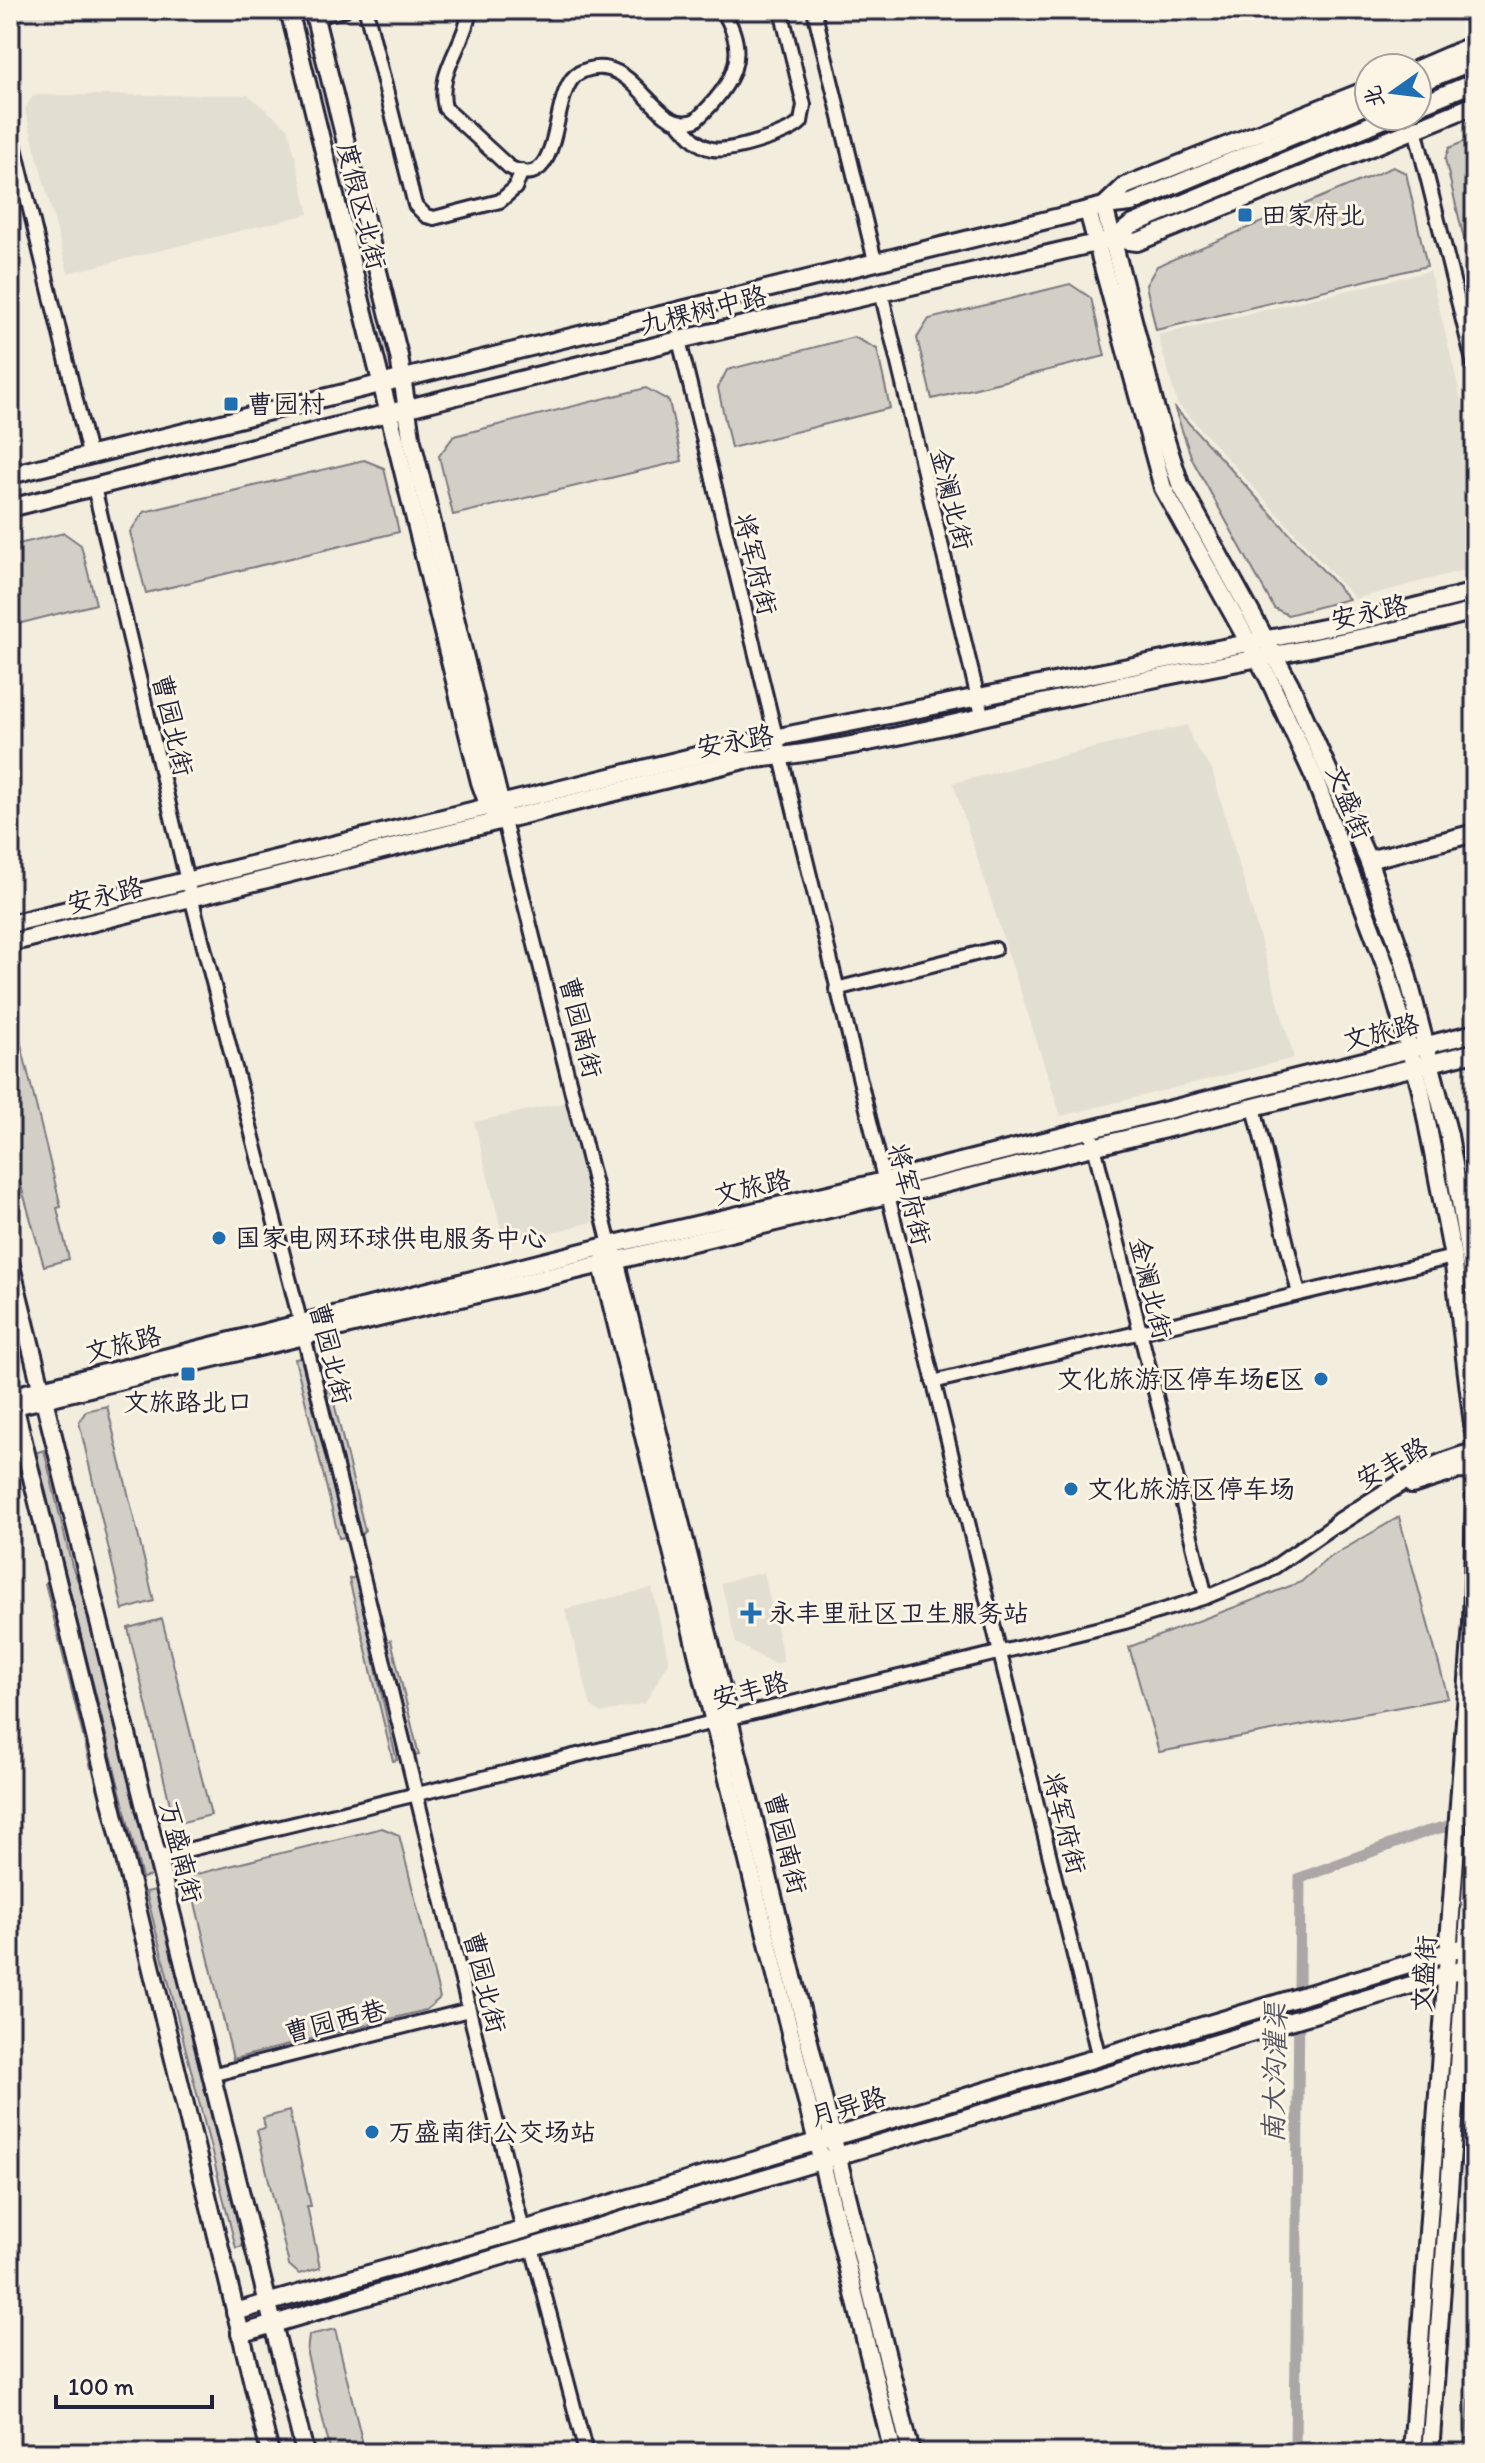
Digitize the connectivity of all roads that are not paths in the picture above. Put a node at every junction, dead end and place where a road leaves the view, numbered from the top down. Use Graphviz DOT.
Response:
graph roads {
  1 [pos="289,10"];
  2 [pos="344,10"];
  3 [pos="366,10"];
  4 [pos="470,10"];
  5 [pos="722,10"];
  6 [pos="781,10"];
  7 [pos="814,10"];
  8 [pos="314,14"];
  9 [pos="1475,44"];
  10 [pos="1475,60"];
  11 [pos="1433,62"];
  12 [pos="1433,77"];
  13 [pos="1475,82"];
  14 [pos="1353,95"];
  15 [pos="1433,99"];
  16 [pos="1475,105"];
  17 [pos="1353,111"];
  18 [pos="1433,121"];
  19 [pos="678,122"];
  20 [pos="10,127"];
  21 [pos="1354,132"];
  22 [pos="1405,132"];
  23 [pos="1416,132"];
  24 [pos="522,171"];
  25 [pos="1096,208"];
  26 [pos="1104,240"];
  27 [pos="875,261"];
  28 [pos="881,292"];
  29 [pos="679,340"];
  30 [pos="1475,369"];
  31 [pos="404,376"];
  32 [pos="380,381"];
  33 [pos="407,408"];
  34 [pos="390,412"];
  35 [pos="89,454"];
  36 [pos="10,475"];
  37 [pos="94,487"];
  38 [pos="10,508"];
  39 [pos="1475,592"];
  40 [pos="1475,611"];
  41 [pos="1266,638"];
  42 [pos="1248,642"];
  43 [pos="1276,655"];
  44 [pos="1258,658"];
  45 [pos="978,697"];
  46 [pos="982,715"];
  47 [pos="777,739"];
  48 [pos="782,757"];
  49 [pos="498,810"];
  50 [pos="1475,833"];
  51 [pos="1368,860"];
  52 [pos="187,881"];
  53 [pos="192,898"];
  54 [pos="10,924"];
  55 [pos="10,943"];
  56 [pos="995,949"];
  57 [pos="836,989"];
  58 [pos="1475,1033"];
  59 [pos="1428,1045"];
  60 [pos="1410,1049"];
  61 [pos="1475,1052"];
  62 [pos="1432,1063"];
  63 [pos="1414,1067"];
  64 [pos="1254,1107"];
  65 [pos="1090,1128"];
  66 [pos="1094,1146"];
  67 [pos="886,1188"];
  68 [pos="610,1245"];
  69 [pos="1473,1251"];
  70 [pos="1453,1257"];
  71 [pos="10,1262"];
  72 [pos="610,1263"];
  73 [pos="1475,1291"];
  74 [pos="1299,1294"];
  75 [pos="303,1331"];
  76 [pos="1139,1334"];
  77 [pos="933,1382"];
  78 [pos="42,1395"];
  79 [pos="11,1399"];
  80 [pos="1475,1441"];
  81 [pos="1475,1452"];
  82 [pos="1475,1471"];
  83 [pos="1475,1498"];
  84 [pos="1336,1524"];
  85 [pos="1206,1597"];
  86 [pos="1001,1652"];
  87 [pos="731,1719"];
  88 [pos="713,1724"];
  89 [pos="418,1796"];
  90 [pos="1475,1831"];
  91 [pos="158,1857"];
  92 [pos="1471,1946"];
  93 [pos="1450,1954"];
  94 [pos="1470,1967"];
  95 [pos="1448,1975"];
  96 [pos="469,2010"];
  97 [pos="1099,2058"];
  98 [pos="211,2075"];
  99 [pos="833,2136"];
  100 [pos="816,2140"];
  101 [pos="829,2159"];
  102 [pos="523,2230"];
  103 [pos="532,2247"];
  104 [pos="268,2303"];
  105 [pos="235,2312"];
  106 [pos="273,2324"];
  107 [pos="240,2334"];
  108 [pos="270,2453"];
  109 [pos="305,2453"];
  110 [pos="586,2453"];
  111 [pos="893,2453"];
  112 [pos="911,2453"];
  113 [pos="1412,2453"];
  114 [pos="1430,2453"];
  1 -- 32 [label="main road, 度假区北街"];
  2 -- 8 [label="street"];
  3 -- 24 [label="street"];
  4 -- 24 [label="street"];
  5 -- 19 [label="street"];
  6 -- 19 [label="street"];
  7 -- 27 [label="street"];
  8 -- 31 [label="main road, 度假区北街"];
  9 -- 11 [label="main road"];
  10 -- 12 [label="main road"];
  13 -- 15 [label="main road"];
  14 -- 25 [label="main road"];
  16 -- 18 [label="main road"];
  17 -- 25 [label="main road, 九棵树中路"];
  19 -- 24 [label="street"];
  20 -- 35 [label="street"];
  21 -- 26 [label="main road, 九棵树中路"];
  22 -- 26 [label="main road"];
  23 -- 30 [label="street"];
  25 -- 26 [label="main road, 文盛街"];
  25 -- 27 [label="main road, 九棵树中路"];
  26 -- 28 [label="main road, 九棵树中路"];
  26 -- 41 [label="main road, 文盛街"];
  26 -- 42 [label="main road, 文盛街"];
  27 -- 31 [label="main road, 九棵树中路"];
  28 -- 29 [label="main road, 九棵树中路"];
  28 -- 45 [label="street, 金澜北街"];
  29 -- 33 [label="main road, 九棵树中路"];
  29 -- 47 [label="street, 将军府街"];
  31 -- 32 [label="main road, 九棵树中路"];
  31 -- 33 [label="main road, 度假区北街"];
  32 -- 34 [label="main road, 度假区北街"];
  32 -- 35 [label="main road, 九棵树中路"];
  33 -- 34 [label="main road, 九棵树中路"];
  33 -- 49 [label="main road, 曹园南街"];
  34 -- 37 [label="main road, 九棵树中路"];
  34 -- 49 [label="main road, 曹园南街"];
  35 -- 36 [label="main road, 九棵树中路"];
  37 -- 38 [label="main road, 九棵树中路"];
  37 -- 52 [label="street, 曹园北街"];
  39 -- 41 [label="main road, 安永路"];
  40 -- 43 [label="main road, 安永路"];
  41 -- 42 [label="main road, 安永路"];
  41 -- 43 [label="main road, 文盛街"];
  42 -- 44 [label="main road, 文盛街"];
  42 -- 45 [label="main road, 安永路"];
  43 -- 44 [label="main road, 安永路"];
  43 -- 51 [label="main road, 文盛街"];
  44 -- 46 [label="main road, 安永路"];
  44 -- 60 [label="main road, 文盛街"];
  45 -- 46 [label="street, 金澜北街"];
  45 -- 47 [label="main road, 安永路"];
  46 -- 48 [label="main road, 安永路"];
  47 -- 48 [label="street, 将军府街"];
  47 -- 49 [label="main road, 安永路"];
  48 -- 49 [label="main road, 安永路"];
  48 -- 57 [label="street, 将军府街"];
  49 -- 52 [label="main road, 安永路"];
  49 -- 53 [label="main road, 安永路"];
  49 -- 68 [label="street, 曹园南街"];
  50 -- 51 [label="main road"];
  51 -- 59 [label="main road, 文盛街"];
  52 -- 53 [label="street, 曹园北街"];
  52 -- 54 [label="main road, 安永路"];
  53 -- 55 [label="main road, 安永路"];
  53 -- 75 [label="street, 曹园北街"];
  56 -- 57 [label="street"];
  57 -- 67 [label="street, 将军府街"];
  58 -- 59 [label="main road, 文旅路"];
  59 -- 60 [label="main road, 文旅路"];
  59 -- 62 [label="main road, 文盛街"];
  60 -- 63 [label="main road, 文盛街"];
  60 -- 65 [label="main road, 文旅路"];
  61 -- 62 [label="main road, 文旅路"];
  62 -- 63 [label="main road, 文旅路"];
  62 -- 69 [label="main road, 文盛街"];
  63 -- 64 [label="main road, 文旅路"];
  63 -- 70 [label="main road, 文盛街"];
  64 -- 66 [label="main road, 文旅路"];
  64 -- 74 [label="street"];
  65 -- 66 [label="street, 金澜北街"];
  65 -- 67 [label="main road, 文旅路"];
  66 -- 67 [label="main road, 文旅路"];
  66 -- 76 [label="street, 金澜北街"];
  67 -- 68 [label="main road, 文旅路"];
  67 -- 72 [label="main road, 文旅路"];
  67 -- 77 [label="street, 将军府街"];
  68 -- 72 [label="main road, 曹园南街"];
  68 -- 75 [label="main road, 文旅路"];
  69 -- 73 [label="main road, 文盛街"];
  70 -- 74 [label="street"];
  70 -- 80 [label="main road, 文盛街"];
  71 -- 78 [label="main road, 万盛南街"];
  72 -- 75 [label="main road, 文旅路"];
  72 -- 87 [label="main road, 曹园南街"];
  72 -- 88 [label="main road, 曹园南街"];
  74 -- 76 [label="street"];
  75 -- 78 [label="main road, 文旅路"];
  75 -- 89 [label="street, 曹园北街"];
  76 -- 77 [label="street"];
  76 -- 85 [label="street, 金澜北街"];
  77 -- 86 [label="street, 将军府街"];
  78 -- 79 [label="main road, 文旅路"];
  78 -- 91 [label="main road, 万盛南街"];
  79 -- 105 [label="main road"];
  81 -- 84 [label="main road, 安丰路"];
  82 -- 84 [label="main road, 安丰路"];
  83 -- 93 [label="main road, 文盛街"];
  84 -- 85 [label="street, 安丰路"];
  85 -- 86 [label="street, 安丰路"];
  86 -- 87 [label="street, 安丰路"];
  86 -- 97 [label="street, 将军府街"];
  87 -- 88 [label="street, 安丰路"];
  87 -- 99 [label="main road, 曹园南街"];
  88 -- 89 [label="street, 安丰路"];
  88 -- 100 [label="main road, 曹园南街"];
  89 -- 91 [label="street, 安丰路"];
  89 -- 96 [label="street, 曹园北街"];
  90 -- 92 [label="main road, 文盛街"];
  91 -- 98 [label="main road, 万盛南街"];
  92 -- 93 [label="main road, 月异路"];
  92 -- 94 [label="main road, 文盛街"];
  93 -- 95 [label="main road, 文盛街"];
  93 -- 97 [label="main road, 月异路"];
  94 -- 95 [label="main road, 月异路"];
  94 -- 114 [label="main road, 文盛街"];
  95 -- 101 [label="main road, 月异路"];
  95 -- 113 [label="main road, 文盛街"];
  96 -- 98 [label="street, 曹园西巷"];
  96 -- 102 [label="street, 曹园北街"];
  97 -- 99 [label="main road, 月异路"];
  98 -- 104 [label="main road, 万盛南街"];
  99 -- 100 [label="main road, 月异路"];
  99 -- 101 [label="main road, 曹园南街"];
  100 -- 101 [label="main road, 曹园南街"];
  100 -- 102 [label="main road, 月异路"];
  101 -- 103 [label="main road, 月异路"];
  101 -- 111 [label="main road, 曹园南街"];
  101 -- 112 [label="main road, 曹园南街"];
  102 -- 104 [label="main road, 月异路"];
  103 -- 106 [label="main road, 月异路"];
  103 -- 110 [label="street"];
  104 -- 105 [label="main road, 月异路"];
  104 -- 106 [label="main road, 万盛南街"];
  105 -- 107 [label="main road"];
  106 -- 107 [label="main road, 月异路"];
  106 -- 109 [label="main road, 万盛南街"];
  107 -- 108 [label="main road"];
}
